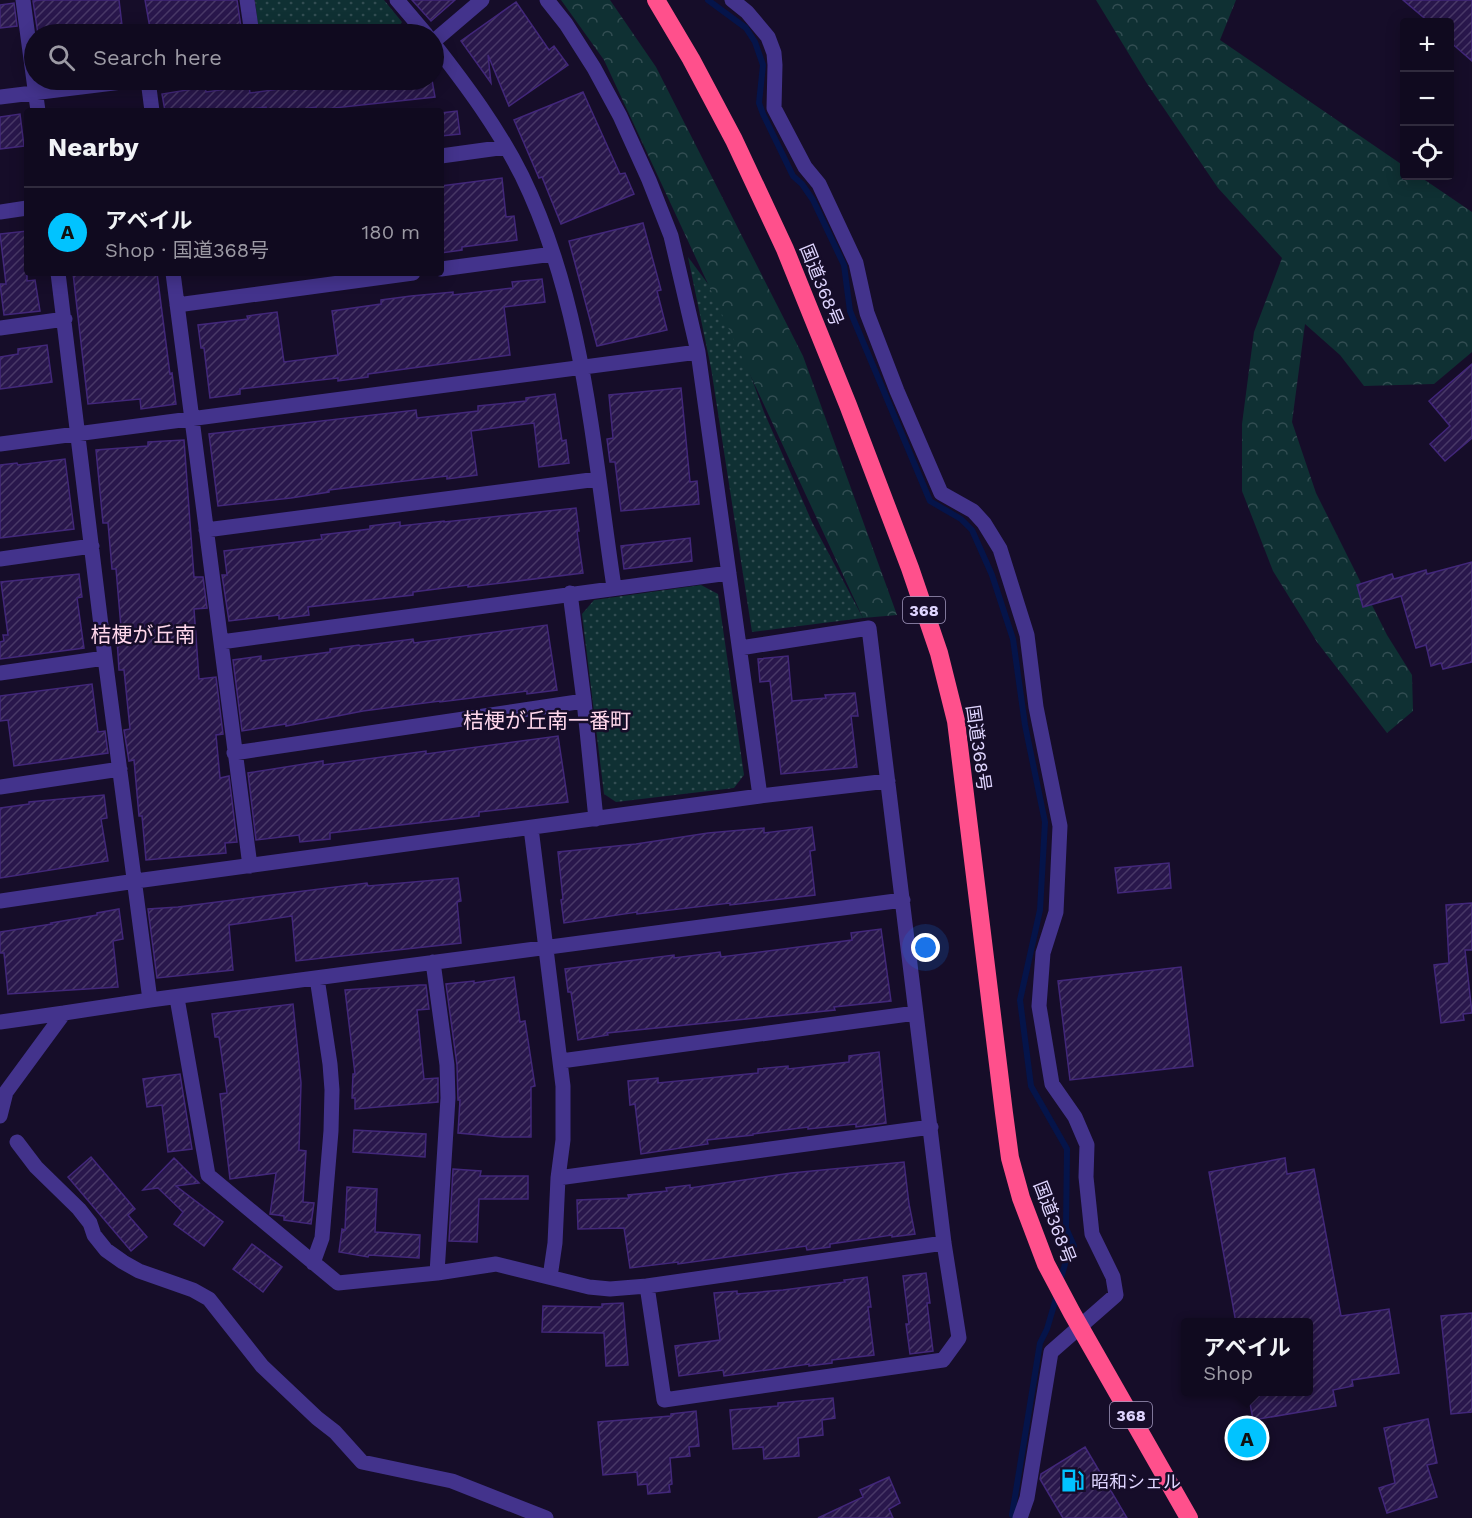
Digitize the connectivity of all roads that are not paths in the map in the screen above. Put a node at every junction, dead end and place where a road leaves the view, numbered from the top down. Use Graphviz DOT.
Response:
graph roads {
  1 [pos="23,0"];
  2 [pos="248,0"];
  3 [pos="397,0"];
  4 [pos="482,0"];
  5 [pos="547,0"];
  6 [pos="656,0"];
  7 [pos="732,0"];
  8 [pos="26,24"];
  9 [pos="251,24"];
  10 [pos="417,24"];
  11 [pos="444,33"];
  12 [pos="444,56"];
  13 [pos="53,90"];
  14 [pos="149,90"];
  15 [pos="36,92"];
  16 [pos="0,97"];
  17 [pos="38,108"];
  18 [pos="152,108"];
  19 [pos="506,147"];
  20 [pos="444,156"];
  21 [pos="24,208"];
  22 [pos="0,212"];
  23 [pos="553,254"];
  24 [pos="444,269"];
  25 [pos="58,276"];
  26 [pos="173,276"];
  27 [pos="392,276"];
  28 [pos="177,306"];
  29 [pos="65,319"];
  30 [pos="0,328"];
  31 [pos="698,352"];
  32 [pos="582,367"];
  33 [pos="192,419"];
  34 [pos="77,434"];
  35 [pos="0,444"];
  36 [pos="598,479"];
  37 [pos="206,530"];
  38 [pos="92,546"];
  39 [pos="0,559"];
  40 [pos="729,573"];
  41 [pos="614,587"];
  42 [pos="570,593"];
  43 [pos="221,642"];
  44 [pos="740,648"];
  45 [pos="105,658"];
  46 [pos="0,673"];
  47 [pos="584,701"];
  48 [pos="234,753"];
  49 [pos="120,769"];
  50 [pos="888,781"];
  51 [pos="0,787"];
  52 [pos="760,796"];
  53 [pos="596,819"];
  54 [pos="531,828"];
  55 [pos="250,866"];
  56 [pos="136,881"];
  57 [pos="903,900"];
  58 [pos="0,902"];
  59 [pos="547,946"];
  60 [pos="433,962"];
  61 [pos="317,978"];
  62 [pos="177,998"];
  63 [pos="150,1000"];
  64 [pos="64,1013"];
  65 [pos="916,1013"];
  66 [pos="0,1022"];
  67 [pos="561,1061"];
  68 [pos="0,1116"];
  69 [pos="931,1127"];
  70 [pos="17,1142"];
  71 [pos="558,1178"];
  72 [pos="944,1243"];
  73 [pos="313,1263"];
  74 [pos="437,1273"];
  75 [pos="550,1277"];
  76 [pos="646,1286"];
  77 [pos="1076,1320"];
  78 [pos="546,1518"];
  79 [pos="1020,1518"];
  80 [pos="1189,1518"];
  1 -- 8 [label="street"];
  2 -- 9 [label="street"];
  3 -- 10 [label="street"];
  4 -- 11 [label="street"];
  5 -- 31 [label="street"];
  6 -- 77 [label="highway, 国道368号 / 368"];
  7 -- 77 [label="street"];
  12 -- 19 [label="street"];
  13 -- 15 [label="street"];
  14 -- 18 [label="street"];
  15 -- 16 [label="street"];
  15 -- 17 [label="street"];
  19 -- 20 [label="street"];
  19 -- 23 [label="street"];
  21 -- 22 [label="street"];
  23 -- 24 [label="street"];
  23 -- 32 [label="street"];
  25 -- 29 [label="street"];
  26 -- 28 [label="street"];
  27 -- 28 [label="street"];
  28 -- 33 [label="street"];
  29 -- 30 [label="street"];
  29 -- 34 [label="street"];
  31 -- 32 [label="street"];
  31 -- 40 [label="street"];
  32 -- 33 [label="street"];
  32 -- 36 [label="street"];
  33 -- 34 [label="street"];
  33 -- 37 [label="street"];
  34 -- 35 [label="street"];
  34 -- 38 [label="street"];
  36 -- 37 [label="street"];
  36 -- 41 [label="street"];
  37 -- 43 [label="street"];
  38 -- 39 [label="street"];
  38 -- 45 [label="street"];
  40 -- 41 [label="street"];
  40 -- 44 [label="street"];
  41 -- 42 [label="street"];
  42 -- 43 [label="street"];
  42 -- 47 [label="street"];
  43 -- 48 [label="street"];
  44 -- 50 [label="street"];
  44 -- 52 [label="street"];
  45 -- 46 [label="street"];
  45 -- 49 [label="street"];
  47 -- 48 [label="street"];
  47 -- 53 [label="street"];
  48 -- 55 [label="street"];
  49 -- 51 [label="street"];
  49 -- 56 [label="street"];
  50 -- 52 [label="street"];
  50 -- 57 [label="street"];
  52 -- 53 [label="street"];
  53 -- 54 [label="street"];
  54 -- 55 [label="street"];
  54 -- 59 [label="street"];
  55 -- 56 [label="street"];
  56 -- 58 [label="street"];
  56 -- 63 [label="street"];
  57 -- 59 [label="street"];
  57 -- 65 [label="street"];
  59 -- 60 [label="street"];
  59 -- 67 [label="street"];
  60 -- 61 [label="street"];
  60 -- 74 [label="street"];
  61 -- 62 [label="street"];
  61 -- 73 [label="street"];
  62 -- 63 [label="street"];
  62 -- 73 [label="street"];
  63 -- 64 [label="street"];
  64 -- 66 [label="street"];
  64 -- 68 [label="street"];
  65 -- 67 [label="street"];
  65 -- 69 [label="street"];
  67 -- 71 [label="street"];
  69 -- 71 [label="street"];
  69 -- 72 [label="street"];
  70 -- 78 [label="street"];
  71 -- 75 [label="street"];
  72 -- 76 [label="street"];
  72 -- 76 [label="street"];
  73 -- 74 [label="street"];
  74 -- 75 [label="street"];
  75 -- 76 [label="street"];
  77 -- 79 [label="street"];
  77 -- 80 [label="highway, 国道368号 / 368"];
}
